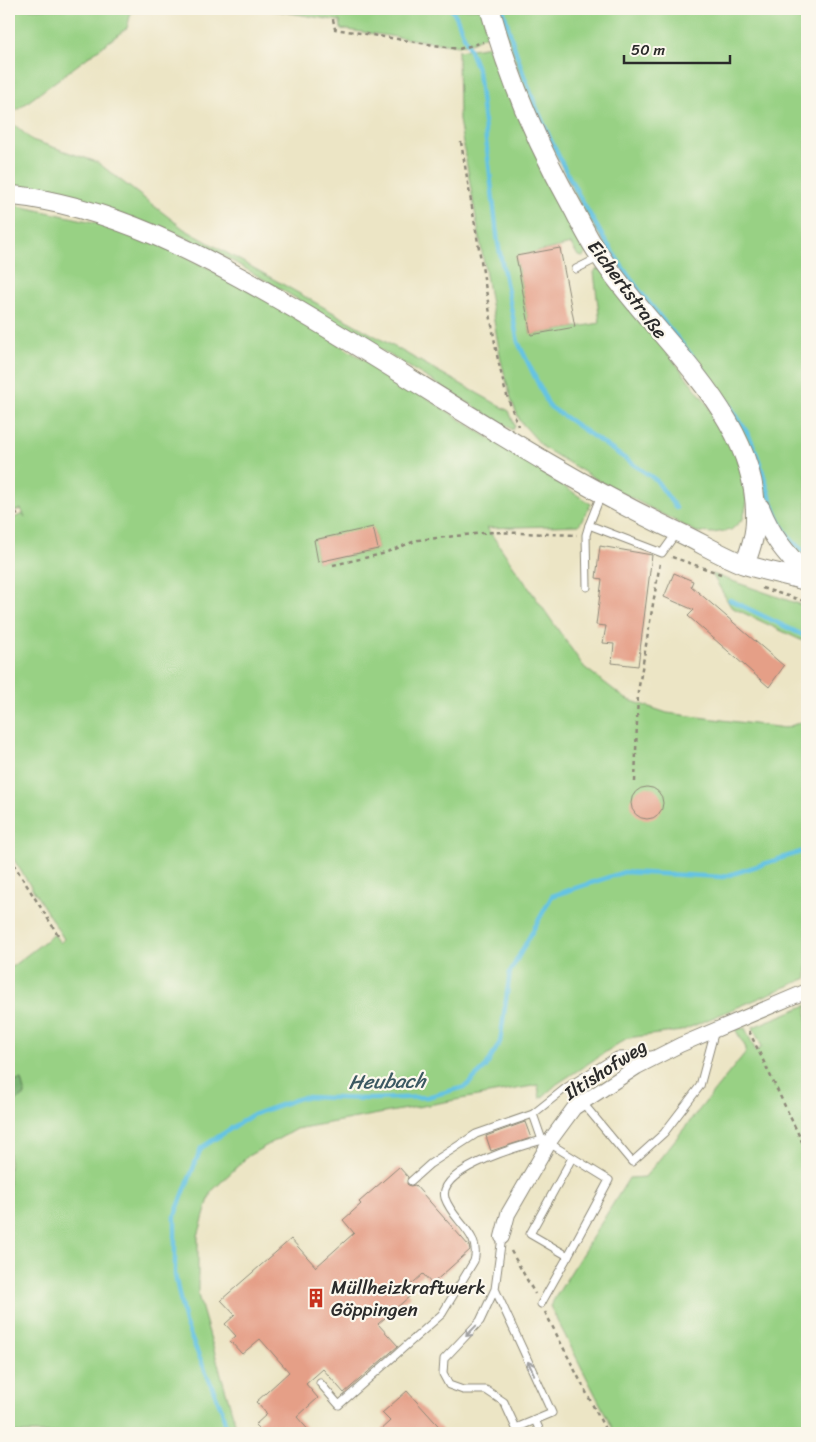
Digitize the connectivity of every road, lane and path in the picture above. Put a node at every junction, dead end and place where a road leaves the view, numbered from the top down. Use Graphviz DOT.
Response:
graph roads {
  1 [pos="490,9"];
  2 [pos="333,19"];
  3 [pos="473,46"];
  4 [pos="461,142"];
  5 [pos="9,195"];
  6 [pos="600,257"];
  7 [pos="576,269"];
  8 [pos="528,450"];
  9 [pos="602,493"];
  10 [pos="755,495"];
  11 [pos="18,514"];
  12 [pos="9,518"];
  13 [pos="589,525"];
  14 [pos="677,531"];
  15 [pos="586,535"];
  16 [pos="662,553"];
  17 [pos="745,564"];
  18 [pos="333,565"];
  19 [pos="807,575"];
  20 [pos="807,581"];
  21 [pos="587,587"];
  22 [pos="634,782"];
  23 [pos="9,857"];
  24 [pos="60,938"];
  25 [pos="807,991"];
  26 [pos="743,1019"];
  27 [pos="715,1030"];
  28 [pos="660,1055"];
  29 [pos="582,1102"];
  30 [pos="533,1114"];
  31 [pos="547,1140"];
  32 [pos="807,1152"];
  33 [pos="572,1158"];
  34 [pos="411,1181"];
  35 [pos="502,1237"];
  36 [pos="568,1256"];
  37 [pos="495,1289"];
  38 [pos="541,1304"];
  39 [pos="320,1383"];
  40 [pos="535,1420"];
  41 [pos="540,1433"];
  42 [pos="607,1433"];
  1 -- 6 [label="main road, Eichertstraße"];
  2 -- 3 [label="path"];
  4 -- 8 [label="path"];
  5 -- 8 [label="main road"];
  6 -- 7 [label="lane"];
  6 -- 10 [label="main road, Eichertstraße"];
  8 -- 9 [label="main road"];
  9 -- 13 [label="lane"];
  9 -- 14 [label="main road"];
  10 -- 17 [label="main road, Eichertstraße"];
  10 -- 19 [label="main road"];
  11 -- 12 [label="path"];
  13 -- 15 [label="lane"];
  13 -- 16 [label="lane"];
  14 -- 16 [label="lane"];
  14 -- 17 [label="main road"];
  15 -- 18 [label="path"];
  15 -- 21 [label="lane"];
  16 -- 22 [label="path"];
  17 -- 20 [label="main road"];
  23 -- 24 [label="path"];
  25 -- 26 [label="street, Iltishofweg"];
  26 -- 27 [label="street, Iltishofweg"];
  26 -- 32 [label="path"];
  27 -- 28 [label="street, Iltishofweg"];
  27 -- 29 [label="lane"];
  28 -- 29 [label="street, Iltishofweg"];
  28 -- 30 [label="lane"];
  29 -- 31 [label="street, Iltishofweg"];
  30 -- 31 [label="lane"];
  30 -- 34 [label="lane"];
  31 -- 33 [label="lane"];
  31 -- 35 [label="street, Iltishofweg"];
  31 -- 39 [label="lane"];
  33 -- 36 [label="lane"];
  33 -- 36 [label="lane"];
  35 -- 37 [label="lane"];
  35 -- 38 [label="path"];
  36 -- 38 [label="lane"];
  40 -- 37 [label="lane, one-way"];
  37 -- 40 [label="lane, one-way"];
  38 -- 42 [label="path"];
  40 -- 41 [label="lane"];
}
